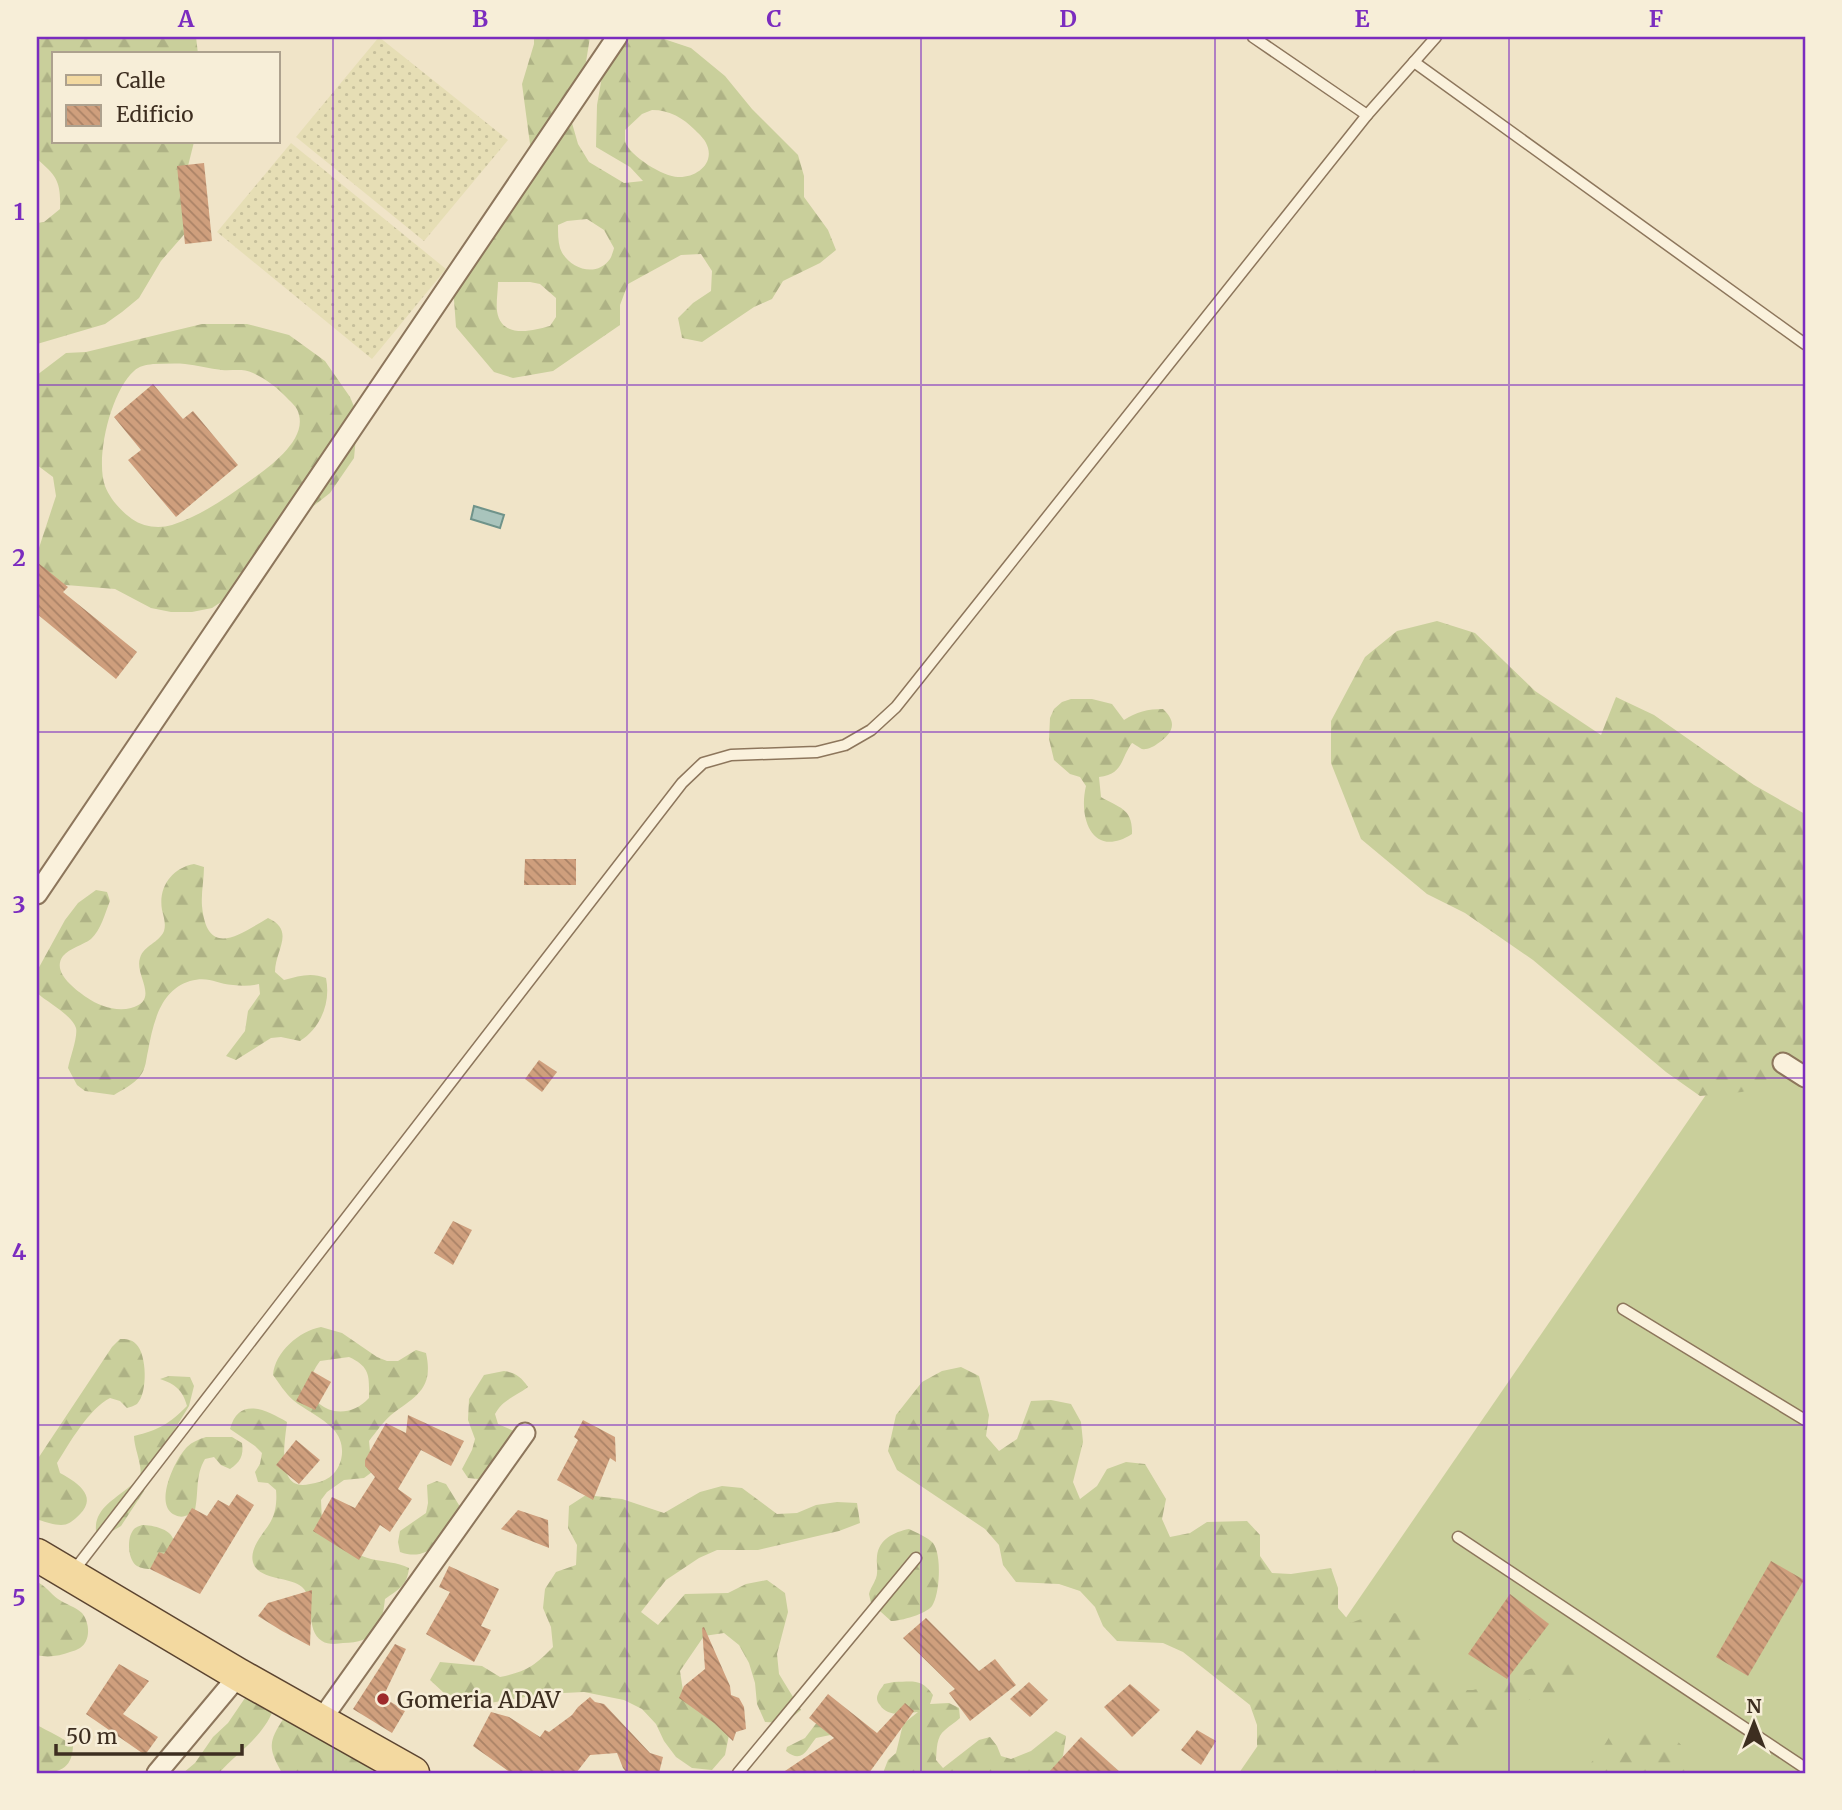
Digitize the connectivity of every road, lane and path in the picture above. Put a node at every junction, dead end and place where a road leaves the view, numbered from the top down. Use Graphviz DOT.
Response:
graph roads {
  1 [pos="617,37"];
  2 [pos="1254,37"];
  3 [pos="1436,37"];
  4 [pos="1414,62"];
  5 [pos="1367,115"];
  6 [pos="1805,344"];
  7 [pos="37,894"];
  8 [pos="1783,1063"];
  9 [pos="1805,1077"];
  10 [pos="1623,1309"];
  11 [pos="1805,1420"];
  12 [pos="525,1433"];
  13 [pos="1458,1537"];
  14 [pos="37,1555"];
  15 [pos="916,1558"];
  16 [pos="71,1575"];
  17 [pos="239,1675"];
  18 [pos="321,1720"];
  19 [pos="1805,1768"];
  20 [pos="157,1773"];
  21 [pos="413,1773"];
  22 [pos="738,1773"];
  1 -- 7 [label="street"];
  2 -- 5 [label="lane"];
  3 -- 4 [label="lane"];
  4 -- 5 [label="lane"];
  4 -- 6 [label="lane"];
  5 -- 16 [label="lane"];
  8 -- 9 [label="street"];
  10 -- 11 [label="lane"];
  12 -- 18 [label="street"];
  13 -- 19 [label="lane"];
  14 -- 16 [label="main road"];
  15 -- 22 [label="lane"];
  16 -- 17 [label="main road"];
  17 -- 18 [label="main road"];
  17 -- 20 [label="street"];
  18 -- 21 [label="main road"];
}
